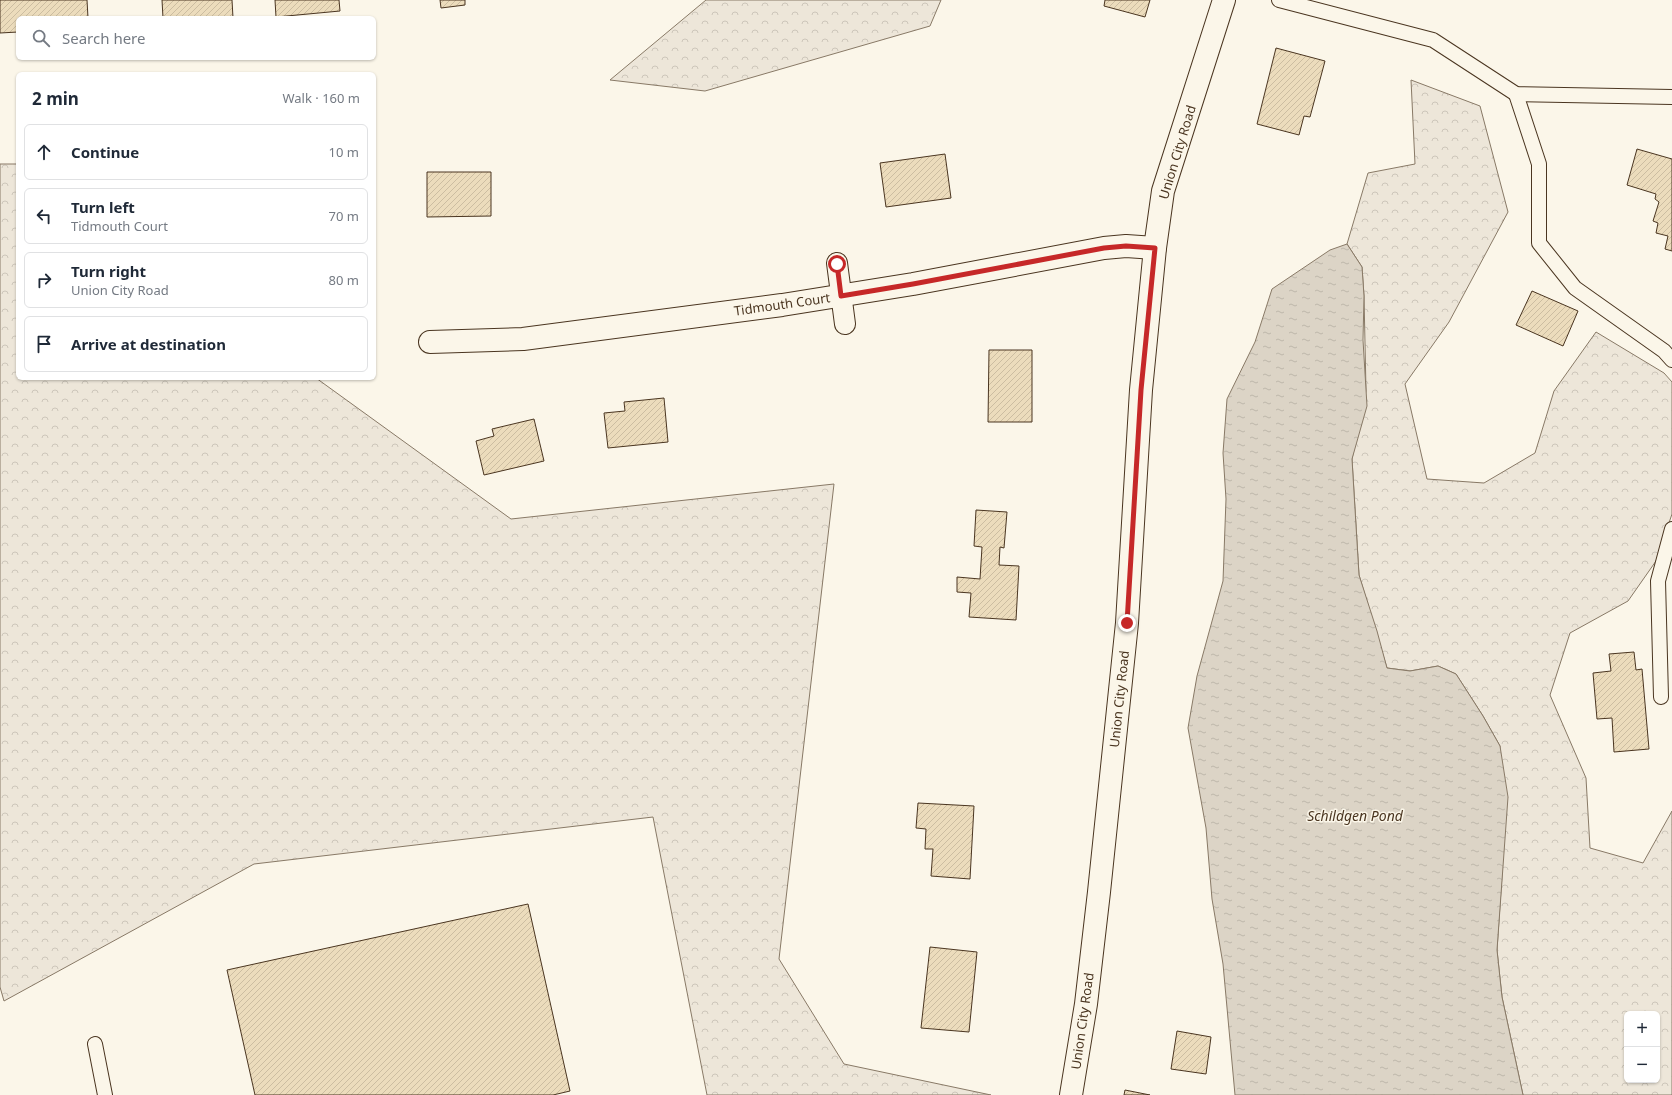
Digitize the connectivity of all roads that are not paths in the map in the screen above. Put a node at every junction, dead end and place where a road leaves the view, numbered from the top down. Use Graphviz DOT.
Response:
graph roads {
  1 [pos="1224,0"];
  2 [pos="1279,0"];
  3 [pos="1516,94"];
  4 [pos="1672,97"];
  5 [pos="1155,248"];
  6 [pos="837,264"];
  7 [pos="841,296"];
  8 [pos="845,324"];
  9 [pos="430,342"];
  10 [pos="1672,360"];
  11 [pos="1672,529"];
  12 [pos="1661,697"];
  13 [pos="95,1044"];
  14 [pos="104,1095"];
  15 [pos="1071,1095"];
  1 -- 5 [label="main road, Union City Road"];
  2 -- 3 [label="lane"];
  3 -- 4 [label="lane"];
  3 -- 10 [label="lane"];
  5 -- 7 [label="main road, Tidmouth Court"];
  5 -- 15 [label="main road, Union City Road"];
  6 -- 7 [label="street"];
  7 -- 8 [label="street"];
  7 -- 9 [label="main road, Tidmouth Court"];
  11 -- 12 [label="lane"];
  13 -- 14 [label="lane"];
}
